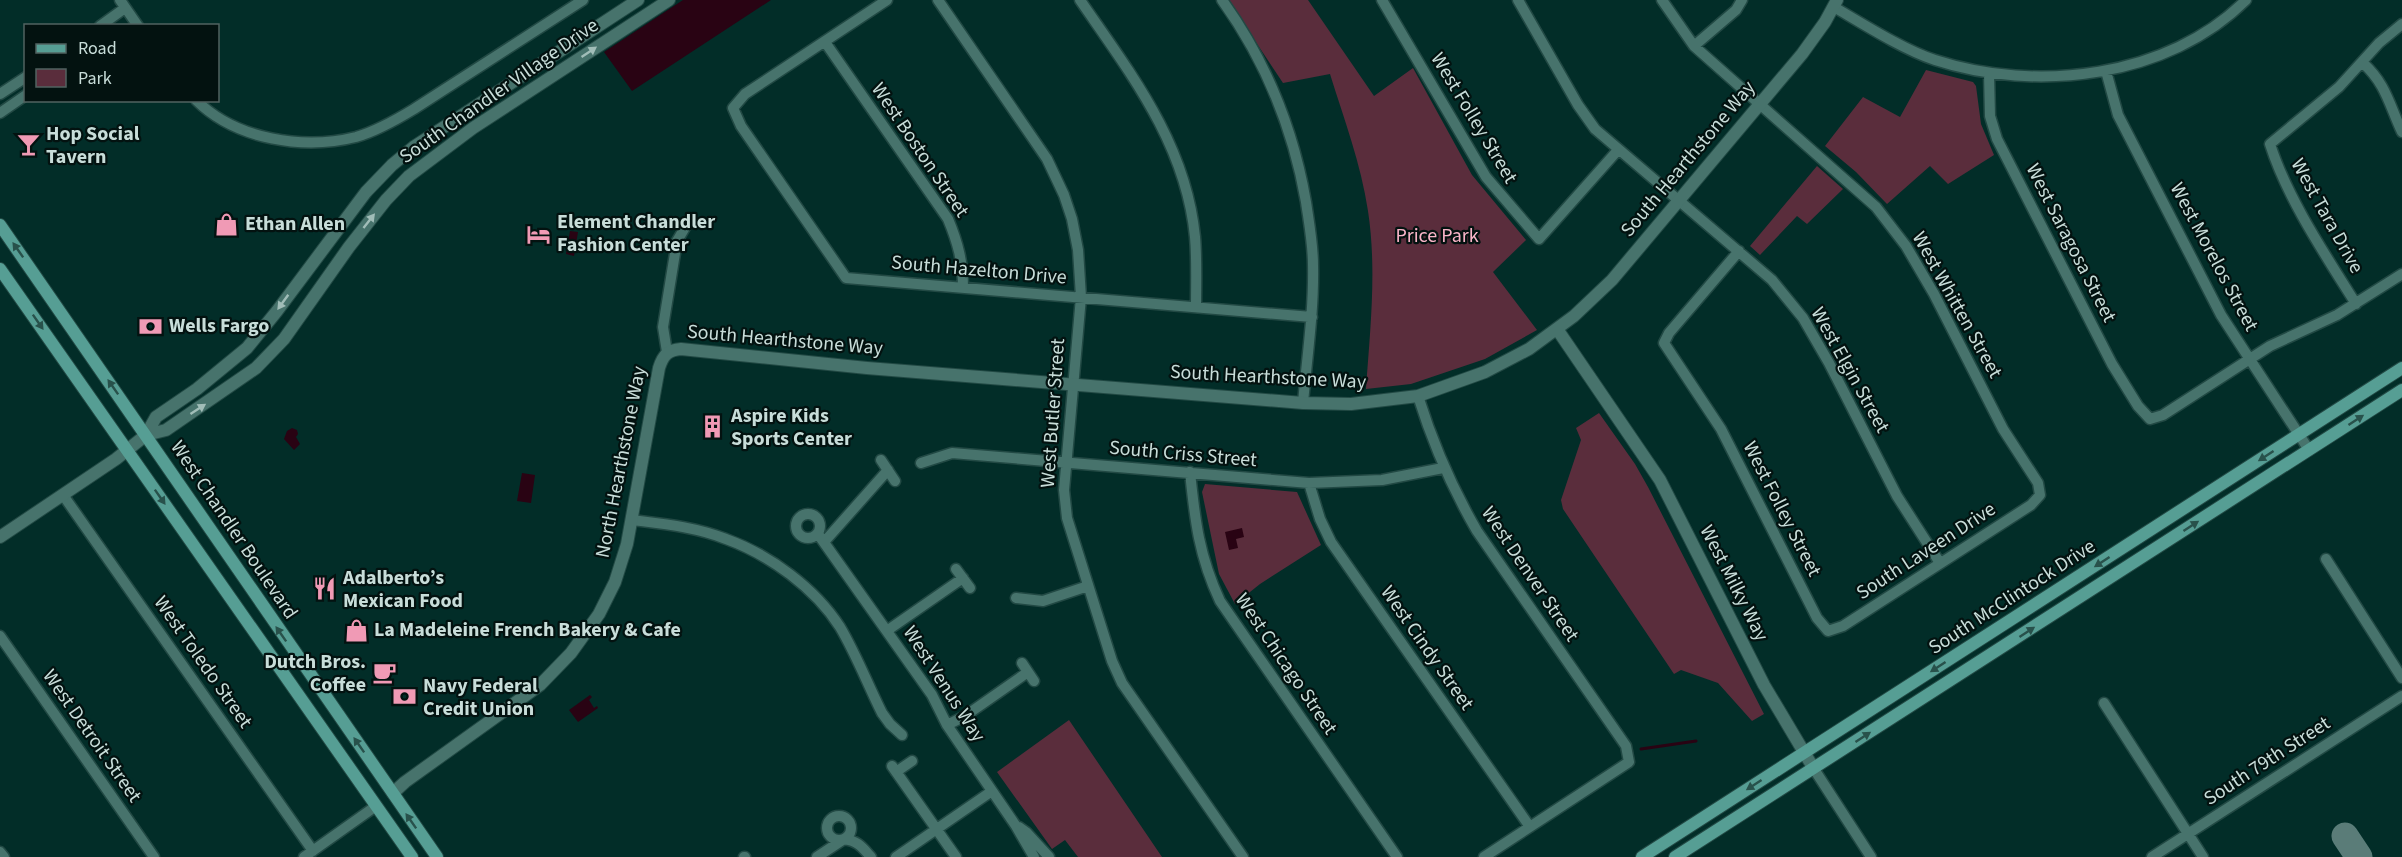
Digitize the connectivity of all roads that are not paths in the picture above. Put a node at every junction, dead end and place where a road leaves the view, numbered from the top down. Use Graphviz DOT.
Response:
graph roads {
  1 [pos="583,0"];
  2 [pos="638,0"];
  3 [pos="669,0"];
  4 [pos="887,0"];
  5 [pos="938,0"];
  6 [pos="1080,0"];
  7 [pos="1222,0"];
  8 [pos="1382,0"];
  9 [pos="1518,0"];
  10 [pos="1662,0"];
  11 [pos="1742,0"];
  12 [pos="2246,0"];
  13 [pos="122,4"];
  14 [pos="1836,4"];
  15 [pos="101,24"];
  16 [pos="132,24"];
  17 [pos="2402,24"];
  18 [pos="825,42"];
  19 [pos="1694,46"];
  20 [pos="2363,63"];
  21 [pos="2106,71"];
  22 [pos="1989,74"];
  23 [pos="24,78"];
  24 [pos="0,94"];
  25 [pos="24,96"];
  26 [pos="198,102"];
  27 [pos="1760,104"];
  28 [pos="0,113"];
  29 [pos="2402,132"];
  30 [pos="1618,150"];
  31 [pos="1678,200"];
  32 [pos="690,219"];
  33 [pos="0,225"];
  34 [pos="1739,251"];
  35 [pos="0,269"];
  36 [pos="2402,274"];
  37 [pos="963,288"];
  38 [pos="1081,297"];
  39 [pos="2356,304"];
  40 [pos="1196,307"];
  41 [pos="1312,317"];
  42 [pos="1557,329"];
  43 [pos="668,352"];
  44 [pos="238,356"];
  45 [pos="2249,358"];
  46 [pos="256,368"];
  47 [pos="2402,368"];
  48 [pos="1073,385"];
  49 [pos="2402,390"];
  50 [pos="1418,396"];
  51 [pos="1303,403"];
  52 [pos="146,435"];
  53 [pos="2299,435"];
  54 [pos="126,449"];
  55 [pos="2309,450"];
  56 [pos="881,460"];
  57 [pos="1066,462"];
  58 [pos="921,463"];
  59 [pos="1443,468"];
  60 [pos="888,470"];
  61 [pos="1190,472"];
  62 [pos="895,481"];
  63 [pos="1309,483"];
  64 [pos="63,495"];
  65 [pos="2040,495"];
  66 [pos="632,520"];
  67 [pos="0,537"];
  68 [pos="2326,559"];
  69 [pos="1940,562"];
  70 [pos="1088,586"];
  71 [pos="970,588"];
  72 [pos="1016,598"];
  73 [pos="888,630"];
  74 [pos="1828,631"];
  75 [pos="0,636"];
  76 [pos="1028,672"];
  77 [pos="2402,678"];
  78 [pos="2402,696"];
  79 [pos="2104,703"];
  80 [pos="947,725"];
  81 [pos="902,735"];
  82 [pos="1803,753"];
  83 [pos="912,761"];
  84 [pos="1814,769"];
  85 [pos="993,791"];
  86 [pos="384,800"];
  87 [pos="1016,826"];
  88 [pos="1530,827"];
  89 [pos="937,829"];
  90 [pos="2188,833"];
  91 [pos="0,852"];
  92 [pos="308,854"];
  93 [pos="4,857"];
  94 [pos="154,857"];
  95 [pos="412,857"];
  96 [pos="436,857"];
  97 [pos="817,857"];
  98 [pos="871,857"];
  99 [pos="897,857"];
  100 [pos="956,857"];
  101 [pos="1034,857"];
  102 [pos="1049,857"];
  103 [pos="1243,857"];
  104 [pos="1397,857"];
  105 [pos="1484,857"];
  106 [pos="1642,857"];
  107 [pos="1675,857"];
  108 [pos="1871,857"];
  109 [pos="2152,857"];
  110 [pos="2204,857"];
  1 -- 26 [label="street"];
  2 -- 44 [label="street, South Chandler Village Drive, one-way"];
  46 -- 3 [label="street, South Chandler Village Drive, one-way"];
  4 -- 18 [label="street"];
  5 -- 38 [label="street, West Butler Street"];
  6 -- 40 [label="street"];
  7 -- 41 [label="street"];
  8 -- 30 [label="street, West Folley Street"];
  9 -- 30 [label="street, West Elgin Street"];
  10 -- 19 [label="street, West Whitten Street"];
  11 -- 19 [label="street"];
  12 -- 21 [label="street"];
  13 -- 15 [label="street"];
  13 -- 16 [label="street"];
  14 -- 22 [label="street"];
  14 -- 27 [label="street, South Hearthstone Way"];
  17 -- 20 [label="street"];
  18 -- 37 [label="street, West Boston Street"];
  18 -- 37 [label="street, South Hazelton Drive"];
  19 -- 27 [label="street, West Whitten Street"];
  20 -- 29 [label="street"];
  20 -- 39 [label="street, West Tara Drive"];
  21 -- 22 [label="street"];
  21 -- 45 [label="street, West Morelos Street"];
  22 -- 45 [label="street, West Saragosa Street"];
  23 -- 24 [label="street"];
  25 -- 28 [label="street"];
  27 -- 31 [label="street, South Hearthstone Way"];
  27 -- 65 [label="street, West Whitten Street"];
  30 -- 31 [label="street, West Elgin Street"];
  31 -- 34 [label="street, West Elgin Street"];
  31 -- 42 [label="street, South Hearthstone Way"];
  32 -- 43 [label="street, South Hearthstone Way"];
  52 -- 33 [label="main road, West Chandler Boulevard, one-way"];
  34 -- 69 [label="street, West Elgin Street"];
  34 -- 74 [label="street, West Folley Street"];
  35 -- 54 [label="main road, West Chandler Boulevard, one-way"];
  36 -- 39 [label="street"];
  37 -- 38 [label="street, South Hazelton Drive"];
  38 -- 40 [label="street, South Hazelton Drive"];
  38 -- 48 [label="street, West Butler Street"];
  39 -- 45 [label="street"];
  40 -- 41 [label="street, South Hazelton Drive"];
  41 -- 51 [label="street"];
  42 -- 50 [label="street, South Hearthstone Way"];
  42 -- 82 [label="street, West Milky Way"];
  43 -- 48 [label="street, South Hearthstone Way"];
  43 -- 66 [label="street, North Hearthstone Way"];
  44 -- 46 [label="street"];
  44 -- 52 [label="street, South Chandler Village Drive"];
  45 -- 53 [label="street, West Morelos Street"];
  52 -- 46 [label="street, South Chandler Village Drive, one-way"];
  47 -- 53 [label="main road, South McClintock Drive"];
  48 -- 51 [label="street, South Hearthstone Way"];
  48 -- 57 [label="street, West Butler Street"];
  55 -- 49 [label="main road, South McClintock Drive, one-way"];
  50 -- 51 [label="street, South Hearthstone Way"];
  50 -- 59 [label="street, West Denver Street"];
  52 -- 54 [label="street"];
  86 -- 52 [label="main road, West Chandler Boulevard, one-way"];
  53 -- 55 [label="street, West Morelos Street"];
  53 -- 82 [label="main road, South McClintock Drive, one-way"];
  54 -- 64 [label="street"];
  54 -- 86 [label="main road, West Chandler Boulevard, one-way"];
  84 -- 55 [label="main road, South McClintock Drive, one-way"];
  56 -- 60 [label="street"];
  57 -- 58 [label="street, South Criss Street"];
  57 -- 61 [label="street, South Criss Street"];
  57 -- 70 [label="street, West Butler Street"];
  59 -- 63 [label="street, South Criss Street"];
  59 -- 88 [label="street, West Denver Street"];
  60 -- 62 [label="street"];
  60 -- 73 [label="street, West Venus Way"];
  61 -- 63 [label="street, South Criss Street"];
  61 -- 104 [label="street, West Chicago Street"];
  63 -- 88 [label="street, West Cindy Street"];
  64 -- 67 [label="street"];
  64 -- 92 [label="street, West Toledo Street"];
  65 -- 69 [label="street, South Laveen Drive"];
  66 -- 81 [label="street"];
  66 -- 86 [label="street, North Hearthstone Way"];
  68 -- 77 [label="street"];
  69 -- 74 [label="street, South Laveen Drive"];
  70 -- 72 [label="street"];
  70 -- 103 [label="street, West Butler Street"];
  71 -- 73 [label="street"];
  73 -- 80 [label="street, West Venus Way"];
  75 -- 94 [label="street, West Detroit Street"];
  76 -- 80 [label="street"];
  78 -- 90 [label="street, South 79th Street"];
  79 -- 90 [label="street"];
  80 -- 85 [label="street, West Venus Way"];
  82 -- 84 [label="street, West Milky Way"];
  82 -- 106 [label="main road, South McClintock Drive, one-way"];
  83 -- 89 [label="street"];
  84 -- 107 [label="main road, South McClintock Drive"];
  84 -- 108 [label="street, West Milky Way"];
  85 -- 87 [label="street, West Venus Way"];
  85 -- 89 [label="street"];
  86 -- 92 [label="street"];
  86 -- 95 [label="main road, West Chandler Boulevard"];
  96 -- 86 [label="main road, West Chandler Boulevard, one-way"];
  87 -- 101 [label="street, West Venus Way"];
  87 -- 102 [label="street"];
  88 -- 105 [label="street"];
  89 -- 99 [label="street"];
  89 -- 100 [label="street"];
  90 -- 109 [label="street, South 79th Street"];
  90 -- 110 [label="street"];
  91 -- 93 [label="street"];
  97 -- 98 [label="street"];
}
